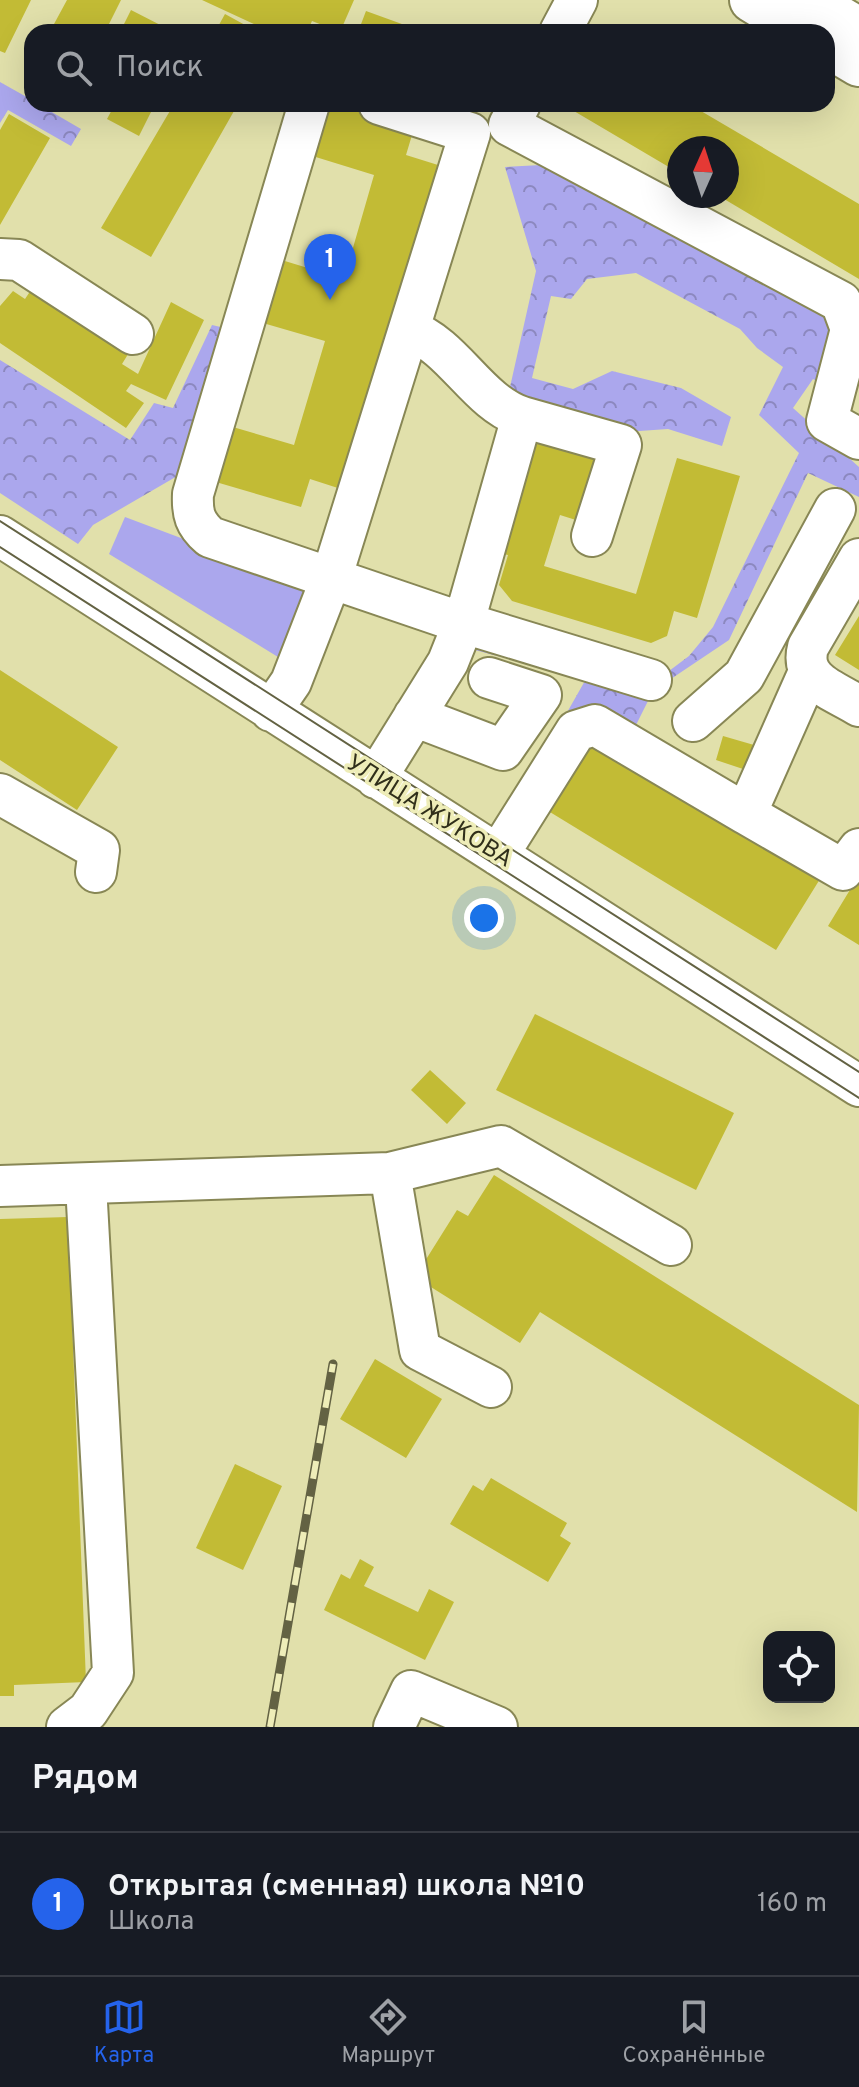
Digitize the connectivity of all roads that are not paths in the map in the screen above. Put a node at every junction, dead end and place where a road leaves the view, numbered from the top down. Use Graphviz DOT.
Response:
graph roads {
  1 [pos="577,0"];
  2 [pos="752,0"];
  3 [pos="808,0"];
  4 [pos="564,24"];
  5 [pos="792,24"];
  6 [pos="859,30"];
  7 [pos="835,50"];
  8 [pos="859,64"];
  9 [pos="307,112"];
  10 [pos="404,112"];
  11 [pos="516,112"];
  12 [pos="0,259"];
  13 [pos="409,330"];
  14 [pos="133,334"];
  15 [pos="522,417"];
  16 [pos="859,439"];
  17 [pos="835,509"];
  18 [pos="0,536"];
  19 [pos="592,536"];
  20 [pos="811,552"];
  21 [pos="856,572"];
  22 [pos="331,579"];
  23 [pos="464,622"];
  24 [pos="808,674"];
  25 [pos="489,678"];
  26 [pos="651,680"];
  27 [pos="859,706"];
  28 [pos="271,711"];
  29 [pos="414,716"];
  30 [pos="693,721"];
  31 [pos="376,778"];
  32 [pos="0,794"];
  33 [pos="746,814"];
  34 [pos="859,849"];
  35 [pos="498,855"];
  36 [pos="96,872"];
  37 [pos="859,1086"];
  38 [pos="390,1173"];
  39 [pos="86,1185"];
  40 [pos="0,1186"];
  41 [pos="671,1245"];
  42 [pos="491,1387"];
  43 [pos="67,1727"];
  44 [pos="394,1727"];
  45 [pos="497,1727"];
  1 -- 4 [label="street"];
  2 -- 5 [label="main road"];
  3 -- 6 [label="main road"];
  7 -- 8 [label="main road"];
  9 -- 22 [label="street"];
  10 -- 13 [label="street"];
  11 -- 16 [label="street"];
  12 -- 14 [label="street"];
  13 -- 15 [label="street"];
  13 -- 22 [label="street"];
  15 -- 19 [label="street"];
  15 -- 23 [label="street"];
  17 -- 20 [label="street"];
  18 -- 28 [label="street, УЛИЦА ЖУКОВА"];
  20 -- 21 [label="street"];
  20 -- 30 [label="street"];
  21 -- 24 [label="street"];
  22 -- 23 [label="street"];
  22 -- 28 [label="street"];
  23 -- 26 [label="street"];
  23 -- 29 [label="street"];
  24 -- 27 [label="street"];
  24 -- 33 [label="street"];
  25 -- 29 [label="street"];
  28 -- 31 [label="street, УЛИЦА ЖУКОВА"];
  29 -- 31 [label="street"];
  31 -- 35 [label="street, УЛИЦА ЖУКОВА"];
  32 -- 36 [label="street"];
  33 -- 34 [label="street"];
  33 -- 35 [label="street"];
  35 -- 37 [label="street, УЛИЦА ЖУКОВА"];
  38 -- 39 [label="street"];
  38 -- 41 [label="street"];
  38 -- 42 [label="street"];
  39 -- 40 [label="street"];
  39 -- 43 [label="street"];
  44 -- 45 [label="street"];
}
